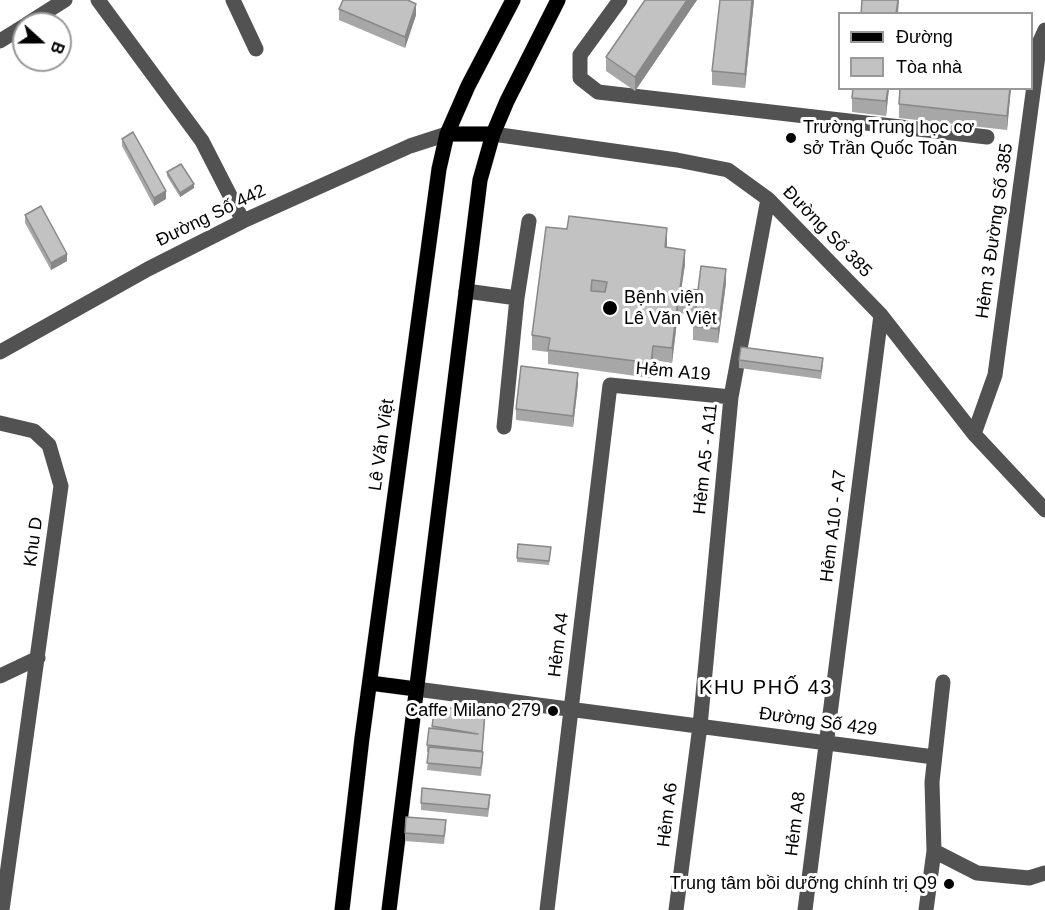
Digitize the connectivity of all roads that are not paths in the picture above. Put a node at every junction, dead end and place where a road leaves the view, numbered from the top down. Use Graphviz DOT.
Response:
graph roads {
  1 [pos="65,0"];
  2 [pos="99,0"];
  3 [pos="233,0"];
  4 [pos="513,0"];
  5 [pos="558,0"];
  6 [pos="620,0"];
  7 [pos="46,12"];
  8 [pos="1045,30"];
  9 [pos="256,49"];
  10 [pos="447,134"];
  11 [pos="493,134"];
  12 [pos="987,137"];
  13 [pos="768,199"];
  14 [pos="243,221"];
  15 [pos="529,221"];
  16 [pos="466,291"];
  17 [pos="517,298"];
  18 [pos="881,315"];
  19 [pos="0,352"];
  20 [pos="610,386"];
  21 [pos="732,397"];
  22 [pos="0,423"];
  23 [pos="504,427"];
  24 [pos="974,434"];
  25 [pos="1045,510"];
  26 [pos="38,658"];
  27 [pos="0,676"];
  28 [pos="943,682"];
  29 [pos="370,683"];
  30 [pos="416,689"];
  31 [pos="571,709"];
  32 [pos="700,726"];
  33 [pos="826,742"];
  34 [pos="933,757"];
  35 [pos="934,851"];
  36 [pos="1045,873"];
  37 [pos="2,910"];
  38 [pos="342,910"];
  39 [pos="389,910"];
  40 [pos="547,910"];
  41 [pos="676,910"];
  42 [pos="805,910"];
  43 [pos="926,910"];
  1 -- 7 [label="street"];
  2 -- 14 [label="street"];
  3 -- 9 [label="street"];
  4 -- 10 [label="main road, Lê Văn Việt"];
  5 -- 11 [label="main road"];
  6 -- 12 [label="street"];
  8 -- 24 [label="street, Hẻm 3 Đường Số 385"];
  10 -- 11 [label="main road"];
  10 -- 14 [label="street, Đường Số 442"];
  10 -- 29 [label="main road, Lê Văn Việt"];
  11 -- 13 [label="street, Đường Số 385"];
  11 -- 16 [label="main road"];
  13 -- 18 [label="street, Đường Số 385"];
  13 -- 21 [label="street, Hẻm A5 - A11"];
  14 -- 19 [label="street, Đường Số 442"];
  15 -- 17 [label="street"];
  16 -- 17 [label="street"];
  16 -- 30 [label="main road"];
  17 -- 23 [label="street"];
  18 -- 24 [label="street, Đường Số 385"];
  18 -- 33 [label="street, Hẻm A10 - A7"];
  20 -- 21 [label="street, Hẻm A19"];
  20 -- 31 [label="street, Hẻm A4"];
  21 -- 32 [label="street, Hẻm A5 - A11"];
  22 -- 26 [label="street, Khu D"];
  24 -- 25 [label="street, Đường Số 385"];
  26 -- 27 [label="street"];
  26 -- 37 [label="street, Khu D"];
  28 -- 34 [label="street"];
  29 -- 30 [label="main road"];
  29 -- 38 [label="main road, Lê Văn Việt"];
  30 -- 31 [label="street, Đường Số 429"];
  30 -- 39 [label="main road"];
  31 -- 32 [label="street, Đường Số 429"];
  31 -- 40 [label="street, Hẻm A4"];
  32 -- 33 [label="street, Đường Số 429"];
  32 -- 41 [label="street, Hẻm A6"];
  33 -- 34 [label="street, Đường Số 429"];
  33 -- 42 [label="street, Hẻm A8"];
  34 -- 35 [label="street"];
  35 -- 36 [label="street"];
  35 -- 43 [label="street"];
}
